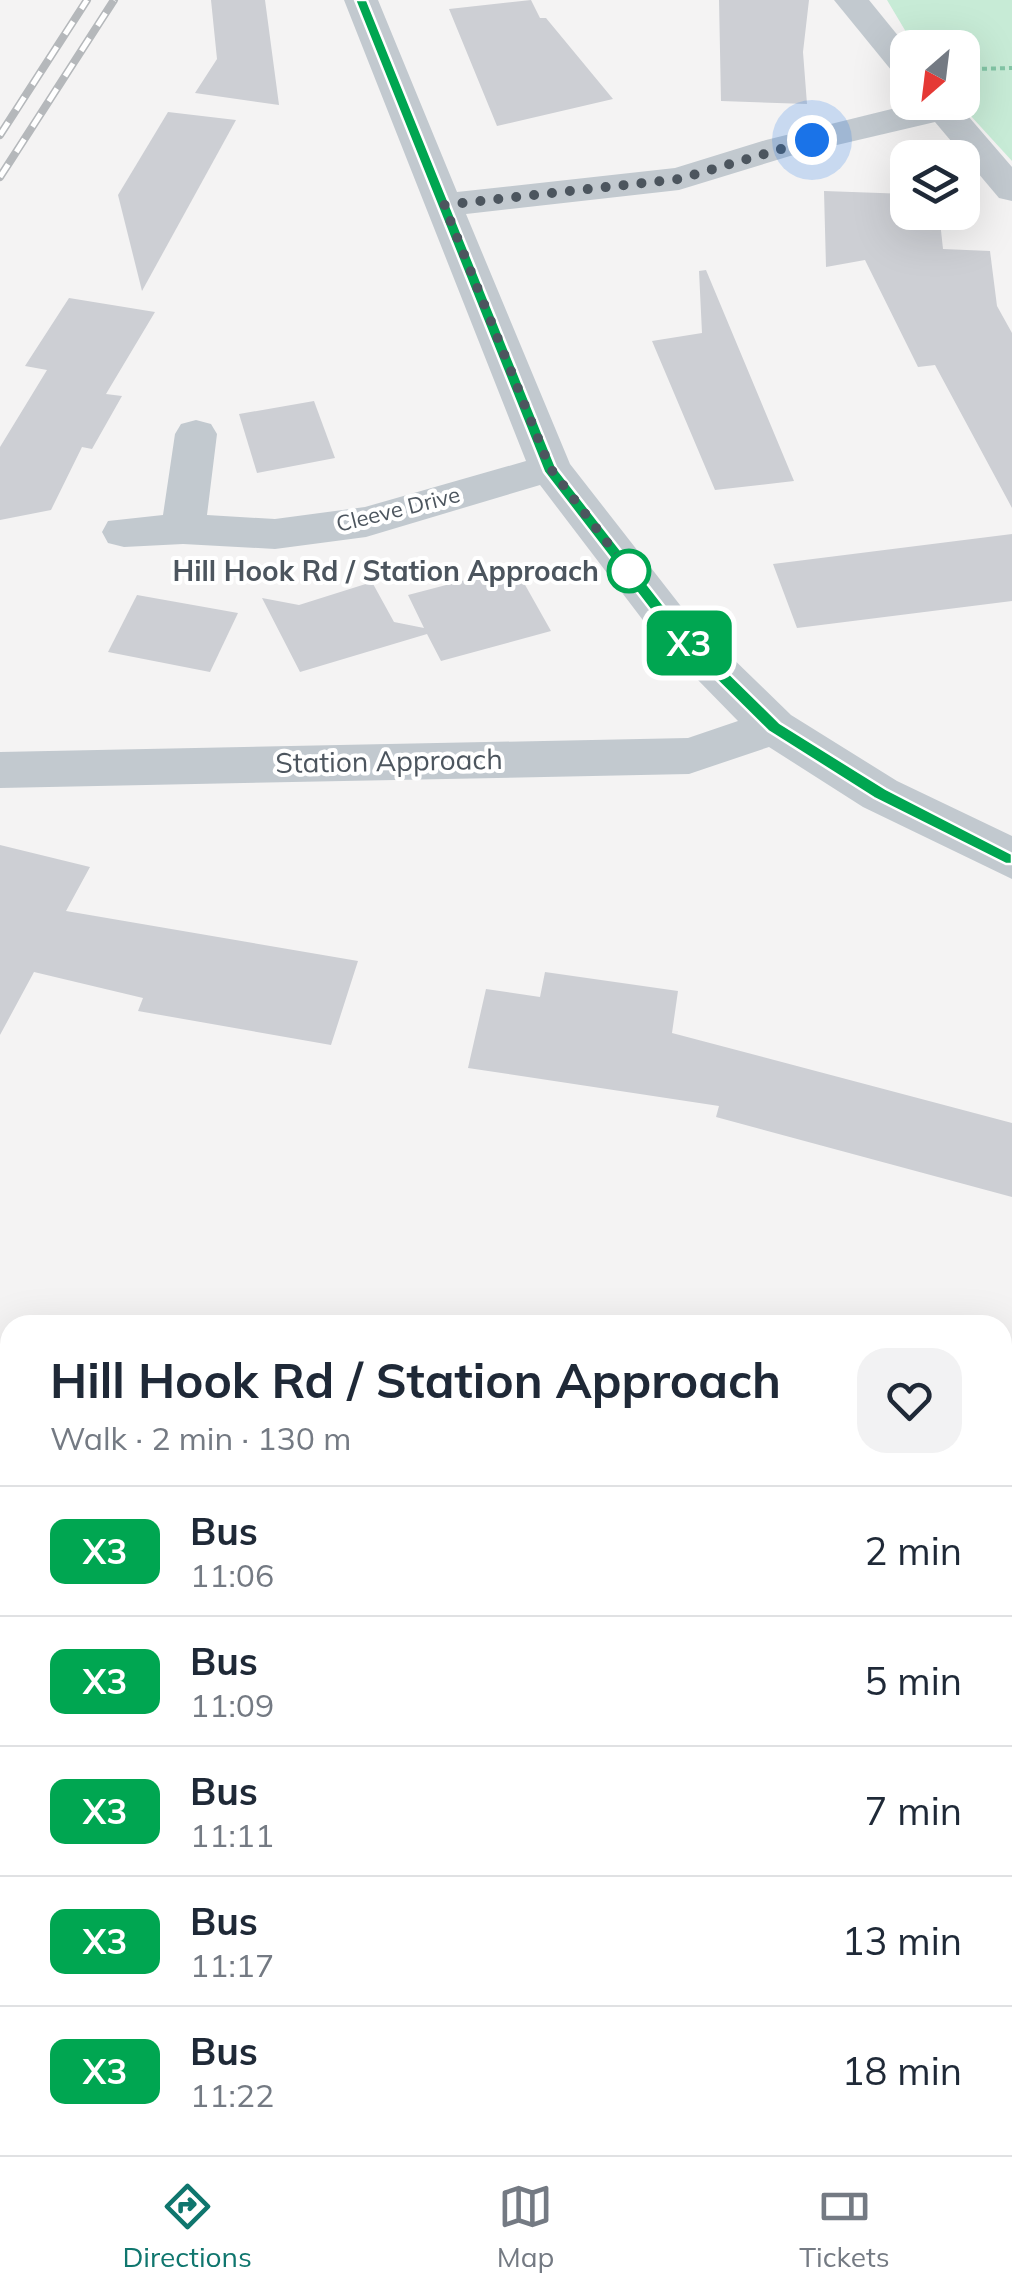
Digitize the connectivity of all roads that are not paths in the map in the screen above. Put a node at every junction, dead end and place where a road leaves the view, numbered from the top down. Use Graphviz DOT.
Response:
graph roads {
  1 [pos="361,0"];
  2 [pos="851,0"];
  3 [pos="890,47"];
  4 [pos="890,119"];
  5 [pos="952,120"];
  6 [pos="1012,190"];
  7 [pos="444,205"];
  8 [pos="196,434"];
  9 [pos="550,468"];
  10 [pos="183,529"];
  11 [pos="124,532"];
  12 [pos="774,727"];
  13 [pos="0,770"];
  14 [pos="1012,859"];
  1 -- 7 [label="street"];
  2 -- 3 [label="street"];
  4 -- 7 [label="street"];
  5 -- 6 [label="street"];
  7 -- 9 [label="street"];
  8 -- 10 [label="street"];
  9 -- 10 [label="street, Cleeve Drive"];
  9 -- 12 [label="street"];
  10 -- 11 [label="street, Cleeve Drive"];
  12 -- 13 [label="street, Station Approach"];
  12 -- 14 [label="street"];
}
